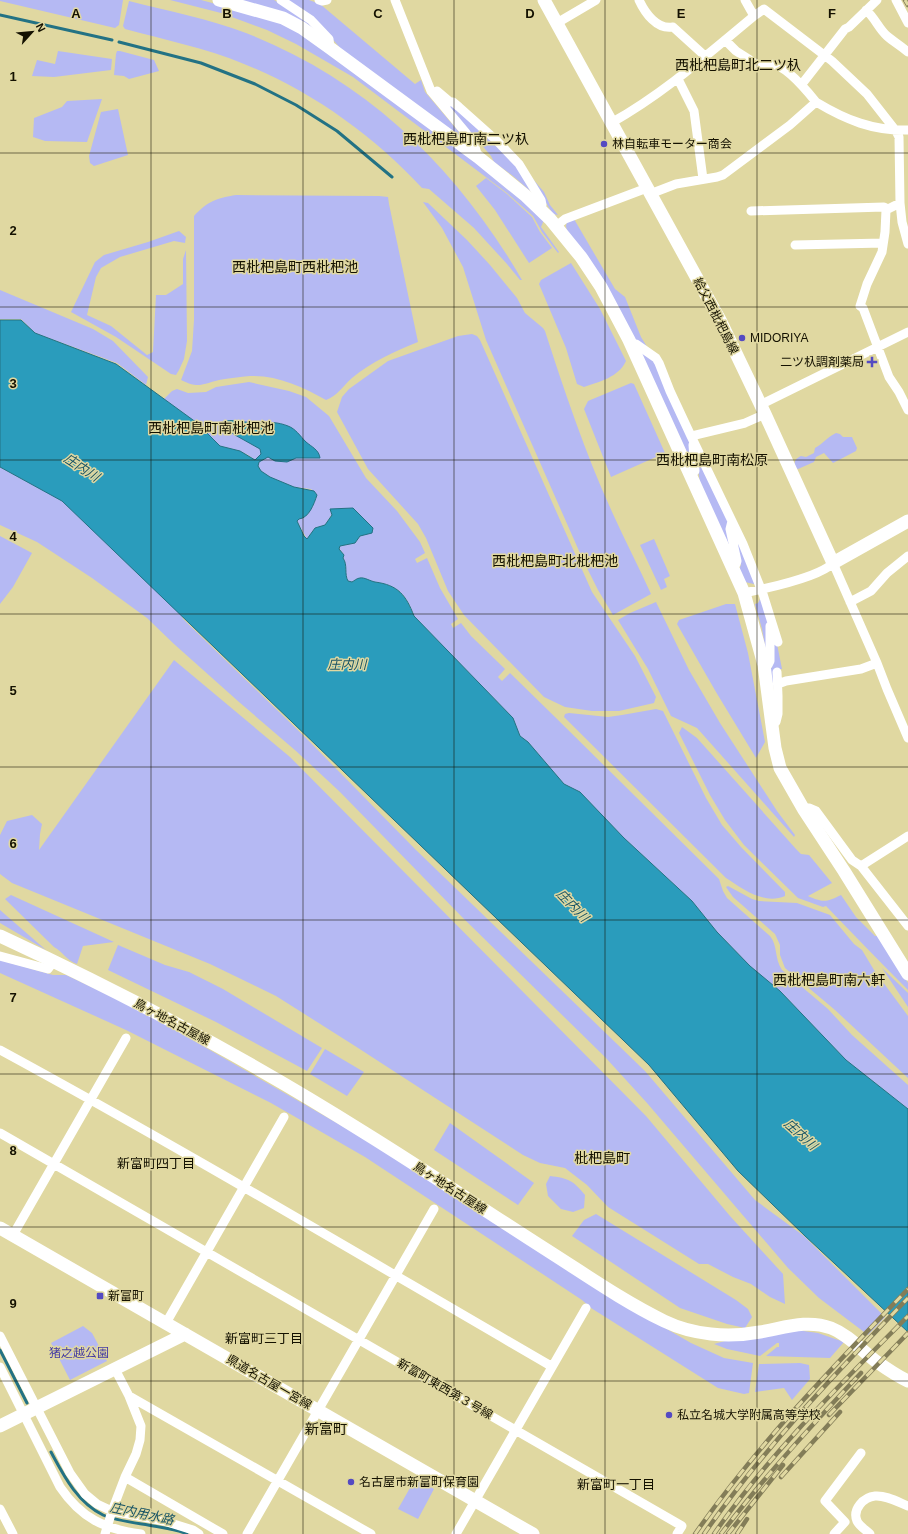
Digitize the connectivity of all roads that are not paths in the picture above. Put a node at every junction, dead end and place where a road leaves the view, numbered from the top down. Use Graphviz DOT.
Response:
graph roads {
  1 [pos="219,0"];
  2 [pos="281,0"];
  3 [pos="319,0"];
  4 [pos="327,0"];
  5 [pos="395,0"];
  6 [pos="544,0"];
  7 [pos="596,0"];
  8 [pos="638,0"];
  9 [pos="744,0"];
  10 [pos="877,0"];
  11 [pos="896,0"];
  12 [pos="866,10"];
  13 [pos="754,16"];
  14 [pos="557,23"];
  15 [pos="908,23"];
  16 [pos="725,40"];
  17 [pos="330,48"];
  18 [pos="908,52"];
  19 [pos="705,56"];
  20 [pos="825,56"];
  21 [pos="678,79"];
  22 [pos="802,84"];
  23 [pos="433,93"];
  24 [pos="816,102"];
  25 [pos="611,122"];
  26 [pos="908,130"];
  27 [pos="896,131"];
  28 [pos="478,157"];
  29 [pos="703,179"];
  30 [pos="649,191"];
  31 [pos="903,207"];
  32 [pos="540,208"];
  33 [pos="888,209"];
  34 [pos="751,211"];
  35 [pos="556,226"];
  36 [pos="883,243"];
  37 [pos="908,244"];
  38 [pos="795,245"];
  39 [pos="908,332"];
  40 [pos="631,345"];
  41 [pos="878,346"];
  42 [pos="763,409"];
  43 [pos="908,410"];
  44 [pos="693,440"];
  45 [pos="690,474"];
  46 [pos="732,520"];
  47 [pos="908,521"];
  48 [pos="908,556"];
  49 [pos="833,563"];
  50 [pos="732,567"];
  51 [pos="750,592"];
  52 [pos="850,602"];
  53 [pos="772,623"];
  54 [pos="778,642"];
  55 [pos="877,663"];
  56 [pos="764,666"];
  57 [pos="777,672"];
  58 [pos="778,684"];
  59 [pos="771,723"];
  60 [pos="908,738"];
  61 [pos="803,809"];
  62 [pos="908,836"];
  63 [pos="861,866"];
  64 [pos="908,926"];
  65 [pos="0,936"];
  66 [pos="0,956"];
  67 [pos="54,961"];
  68 [pos="908,974"];
  69 [pos="126,1038"];
  70 [pos="0,1050"];
  71 [pos="91,1099"];
  72 [pos="284,1117"];
  73 [pos="0,1133"];
  74 [pos="54,1164"];
  75 [pos="244,1187"];
  76 [pos="434,1209"];
  77 [pos="0,1228"];
  78 [pos="13,1235"];
  79 [pos="207,1252"];
  80 [pos="396,1276"];
  81 [pos="586,1308"];
  82 [pos="166,1323"];
  83 [pos="185,1334"];
  84 [pos="0,1336"];
  85 [pos="359,1340"];
  86 [pos="551,1366"];
  87 [pos="0,1367"];
  88 [pos="115,1369"];
  89 [pos="908,1381"];
  90 [pos="129,1396"];
  91 [pos="37,1408"];
  92 [pos="318,1411"];
  93 [pos="24,1415"];
  94 [pos="0,1426"];
  95 [pos="516,1429"];
  96 [pos="861,1453"];
  97 [pos="125,1477"];
  98 [pos="278,1481"];
  99 [pos="475,1500"];
  100 [pos="908,1506"];
  101 [pos="0,1509"];
  102 [pos="111,1513"];
  103 [pos="107,1528"];
  104 [pos="680,1530"];
  105 [pos="840,1532"];
  106 [pos="12,1534"];
  107 [pos="141,1534"];
  108 [pos="199,1534"];
  109 [pos="223,1534"];
  110 [pos="247,1534"];
  111 [pos="371,1534"];
  112 [pos="456,1534"];
  113 [pos="533,1534"];
  114 [pos="870,1534"];
  1 -- 17 [label="main road"];
  2 -- 17 [label="street"];
  3 -- 4 [label="street"];
  5 -- 23 [label="street"];
  6 -- 14 [label="main road, 給父西枇杷島線"];
  7 -- 14 [label="street"];
  8 -- 19 [label="street"];
  9 -- 13 [label="street"];
  10 -- 12 [label="street"];
  11 -- 15 [label="street"];
  12 -- 18 [label="street"];
  12 -- 20 [label="street"];
  13 -- 16 [label="street"];
  13 -- 20 [label="street"];
  14 -- 25 [label="main road, 給父西枇杷島線"];
  16 -- 19 [label="street"];
  16 -- 22 [label="street"];
  17 -- 28 [label="main road"];
  19 -- 21 [label="street"];
  20 -- 22 [label="street"];
  20 -- 27 [label="street"];
  21 -- 25 [label="street"];
  21 -- 29 [label="street"];
  22 -- 24 [label="street"];
  23 -- 28 [label="street"];
  23 -- 32 [label="street"];
  24 -- 27 [label="street"];
  24 -- 29 [label="street"];
  25 -- 30 [label="main road, 給父西枇杷島線"];
  26 -- 27 [label="street"];
  27 -- 31 [label="street"];
  28 -- 32 [label="main road"];
  29 -- 30 [label="street"];
  30 -- 35 [label="street"];
  30 -- 42 [label="main road, 給父西枇杷島線"];
  31 -- 33 [label="street"];
  31 -- 37 [label="street"];
  32 -- 35 [label="main road"];
  33 -- 34 [label="street"];
  33 -- 36 [label="street"];
  35 -- 40 [label="main road"];
  36 -- 38 [label="street"];
  36 -- 41 [label="street"];
  39 -- 41 [label="street"];
  40 -- 44 [label="street"];
  40 -- 45 [label="main road"];
  41 -- 42 [label="street"];
  41 -- 43 [label="street"];
  42 -- 44 [label="street"];
  42 -- 49 [label="main road, 給父西枇杷島線"];
  44 -- 45 [label="street"];
  44 -- 46 [label="street"];
  45 -- 50 [label="main road"];
  46 -- 50 [label="street"];
  46 -- 53 [label="street"];
  47 -- 49 [label="main road"];
  48 -- 52 [label="street"];
  49 -- 51 [label="street"];
  49 -- 52 [label="street"];
  50 -- 51 [label="main road"];
  51 -- 56 [label="main road"];
  52 -- 55 [label="street"];
  53 -- 54 [label="street"];
  53 -- 56 [label="street"];
  55 -- 58 [label="street"];
  55 -- 60 [label="street"];
  56 -- 59 [label="main road"];
  57 -- 58 [label="street"];
  58 -- 59 [label="street"];
  59 -- 61 [label="main road"];
  61 -- 63 [label="street"];
  61 -- 68 [label="main road"];
  62 -- 63 [label="street"];
  63 -- 64 [label="street"];
  65 -- 67 [label="main road, 鳥ヶ地名古屋線"];
  66 -- 67 [label="street"];
  67 -- 89 [label="main road, 鳥ヶ地名古屋線"];
  69 -- 71 [label="street"];
  70 -- 71 [label="street"];
  71 -- 74 [label="street"];
  71 -- 75 [label="street"];
  72 -- 75 [label="street"];
  73 -- 74 [label="street, 新富町東西第３号線"];
  74 -- 78 [label="street"];
  74 -- 79 [label="street, 新富町東西第３号線"];
  75 -- 79 [label="street"];
  75 -- 80 [label="street"];
  76 -- 80 [label="street"];
  77 -- 78 [label="main road, 県道名古屋一宮線"];
  78 -- 82 [label="main road, 県道名古屋一宮線"];
  79 -- 82 [label="street"];
  79 -- 85 [label="street, 新富町東西第３号線"];
  80 -- 85 [label="street"];
  80 -- 86 [label="street"];
  81 -- 86 [label="street"];
  82 -- 83 [label="main road, 県道名古屋一宮線"];
  83 -- 88 [label="main road"];
  83 -- 92 [label="main road, 県道名古屋一宮線"];
  84 -- 91 [label="street"];
  85 -- 92 [label="street"];
  85 -- 95 [label="street, 新富町東西第３号線"];
  86 -- 95 [label="street"];
  87 -- 93 [label="street"];
  88 -- 90 [label="street"];
  88 -- 91 [label="main road"];
  90 -- 97 [label="street"];
  90 -- 98 [label="street"];
  91 -- 93 [label="main road"];
  91 -- 102 [label="street"];
  92 -- 98 [label="street"];
  92 -- 99 [label="main road, 県道名古屋一宮線"];
  93 -- 94 [label="main road"];
  93 -- 103 [label="street"];
  95 -- 99 [label="street"];
  95 -- 104 [label="street, 新富町東西第３号線"];
  96 -- 105 [label="street"];
  97 -- 102 [label="street"];
  97 -- 109 [label="street"];
  98 -- 110 [label="street"];
  98 -- 111 [label="street"];
  99 -- 112 [label="street"];
  99 -- 113 [label="main road, 県道名古屋一宮線"];
  100 -- 114 [label="street"];
  101 -- 106 [label="street"];
  102 -- 103 [label="street"];
  102 -- 108 [label="street"];
  103 -- 107 [label="street"];
}
